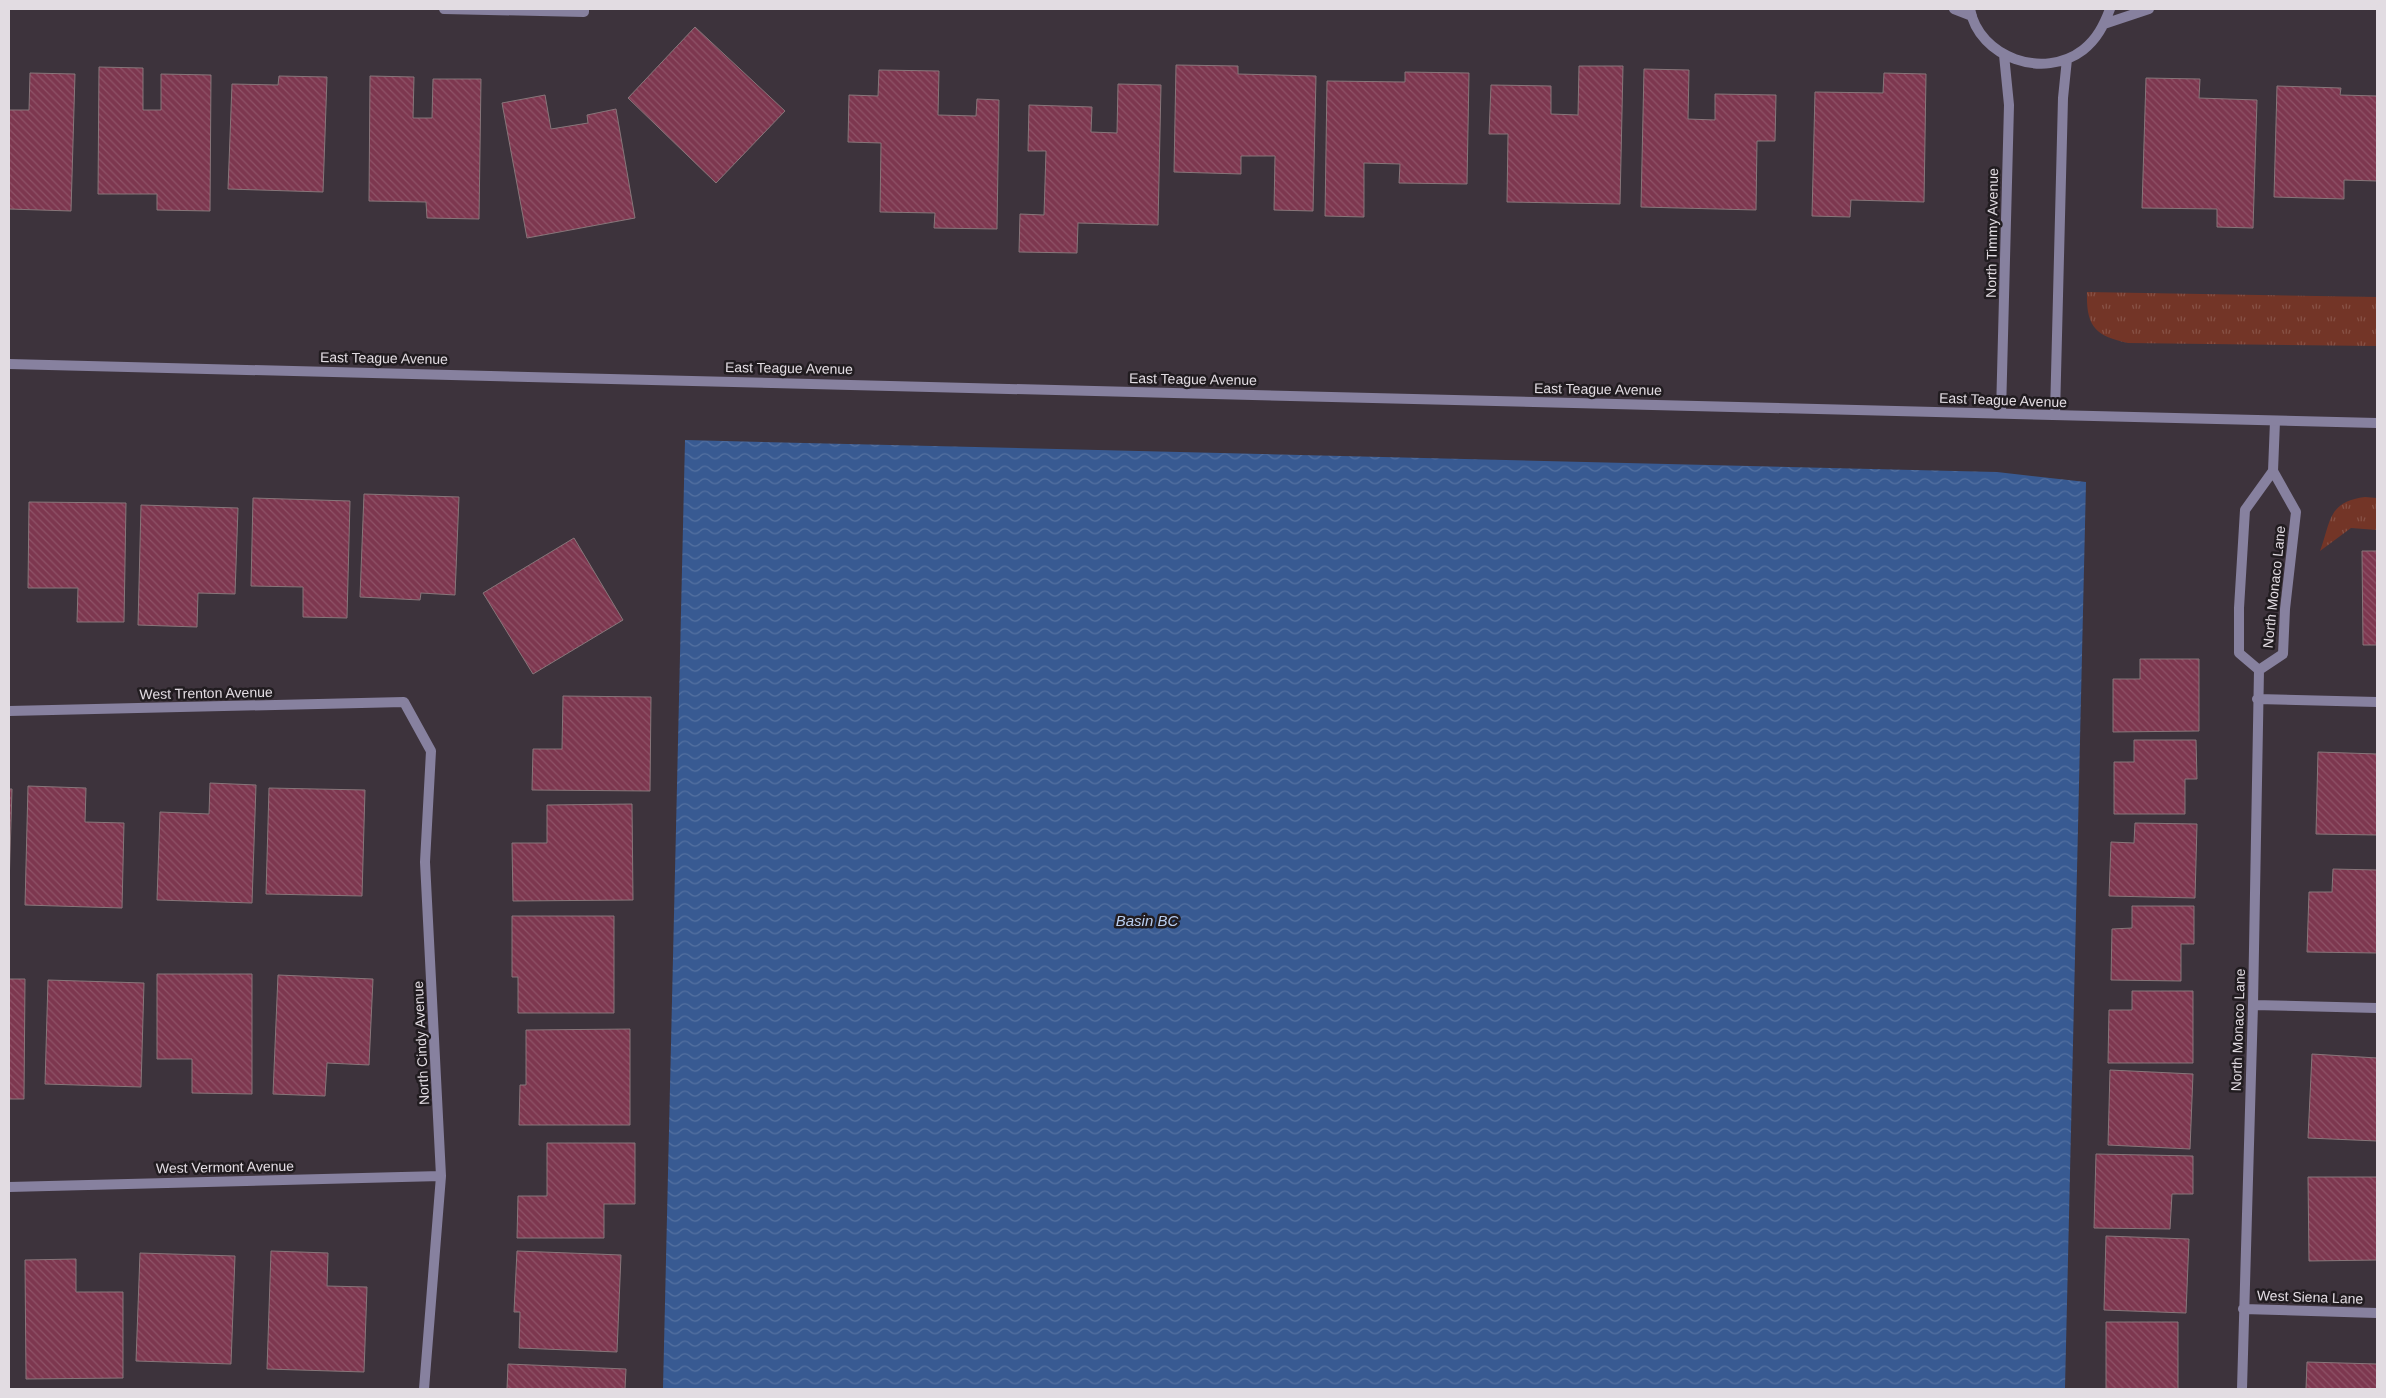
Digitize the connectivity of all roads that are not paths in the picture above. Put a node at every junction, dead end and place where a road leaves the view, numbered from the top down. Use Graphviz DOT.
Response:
graph roads {
  1 [pos="444,9"];
  2 [pos="1954,9"];
  3 [pos="2110,9"];
  4 [pos="2148,9"];
  5 [pos="584,10"];
  6 [pos="1971,12"];
  7 [pos="2104,24"];
  8 [pos="2004,55"];
  9 [pos="2067,59"];
  10 [pos="9,364"];
  11 [pos="2000,413"];
  12 [pos="2055,415"];
  13 [pos="2275,421"];
  14 [pos="2377,423"];
  15 [pos="2273,471"];
  16 [pos="2259,670"];
  17 [pos="2257,699"];
  18 [pos="404,702"];
  19 [pos="2377,702"];
  20 [pos="9,711"];
  21 [pos="2253,1004"];
  22 [pos="2377,1008"];
  23 [pos="442,1176"];
  24 [pos="9,1187"];
  25 [pos="2243,1309"];
  26 [pos="2377,1313"];
  27 [pos="424,1389"];
  28 [pos="2242,1389"];
  1 -- 5 [label="street"];
  2 -- 6 [label="street"];
  3 -- 7 [label="street"];
  4 -- 7 [label="street"];
  6 -- 8 [label="street"];
  7 -- 9 [label="street"];
  8 -- 9 [label="street"];
  8 -- 11 [label="street, North Timmy Avenue"];
  9 -- 12 [label="street"];
  10 -- 11 [label="street, East Teague Avenue"];
  11 -- 12 [label="street, East Teague Avenue"];
  12 -- 13 [label="street, East Teague Avenue"];
  13 -- 14 [label="street, East Teague Avenue"];
  13 -- 15 [label="street"];
  15 -- 16 [label="street, North Monaco Lane"];
  15 -- 16 [label="street, North Monaco Lane"];
  16 -- 17 [label="street, North Monaco Lane"];
  17 -- 19 [label="street"];
  17 -- 21 [label="street, North Monaco Lane"];
  18 -- 20 [label="street, West Trenton Avenue"];
  18 -- 23 [label="street, North Cindy Avenue"];
  21 -- 22 [label="street"];
  21 -- 25 [label="street, North Monaco Lane"];
  23 -- 24 [label="street, West Vermont Avenue"];
  23 -- 27 [label="street, North Cindy Avenue"];
  25 -- 26 [label="street, West Siena Lane"];
  25 -- 28 [label="street, North Monaco Lane"];
}
